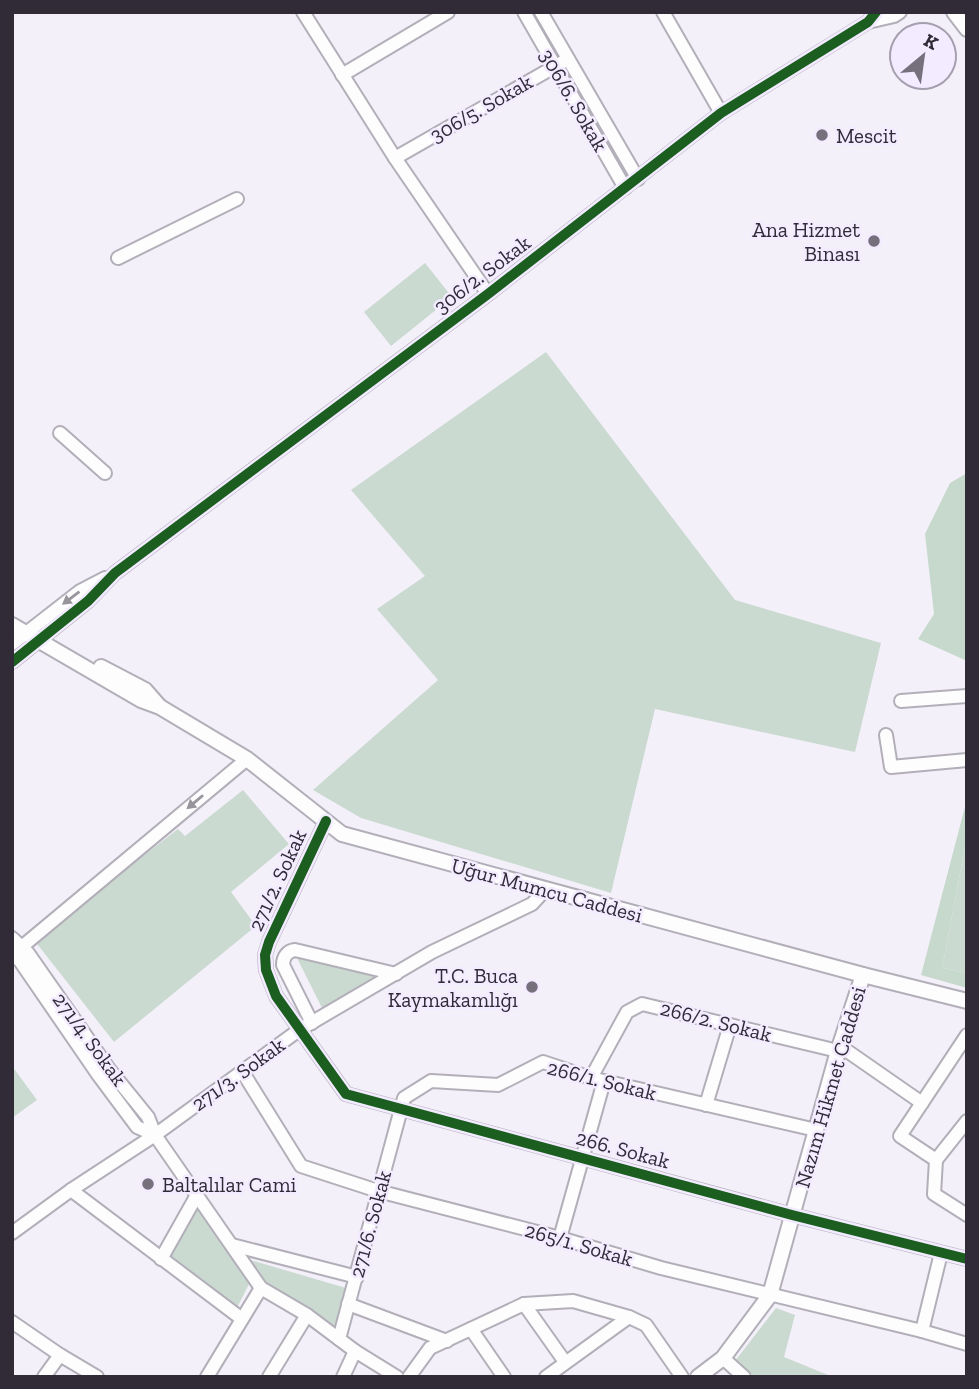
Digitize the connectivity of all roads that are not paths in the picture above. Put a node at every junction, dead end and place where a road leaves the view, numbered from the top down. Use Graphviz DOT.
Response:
graph roads {
  1 [pos="448,12"];
  2 [pos="524,12"];
  3 [pos="541,12"];
  4 [pos="663,12"];
  5 [pos="900,12"];
  6 [pos="954,12"];
  7 [pos="306,13"];
  8 [pos="872,17"];
  9 [pos="967,29"];
  10 [pos="568,58"];
  11 [pos="554,66"];
  12 [pos="342,75"];
  13 [pos="721,113"];
  14 [pos="395,158"];
  15 [pos="638,178"];
  16 [pos="625,188"];
  17 [pos="237,199"];
  18 [pos="118,258"];
  19 [pos="488,294"];
  20 [pos="60,433"];
  21 [pos="105,473"];
  22 [pos="12,616"];
  23 [pos="29,633"];
  24 [pos="12,644"];
  25 [pos="12,662"];
  26 [pos="967,696"];
  27 [pos="901,701"];
  28 [pos="886,735"];
  29 [pos="247,759"];
  30 [pos="967,760"];
  31 [pos="326,821"];
  32 [pos="545,890"];
  33 [pos="14,949"];
  34 [pos="396,974"];
  35 [pos="863,975"];
  36 [pos="967,1001"];
  37 [pos="312,1023"];
  38 [pos="730,1025"];
  39 [pos="299,1030"];
  40 [pos="967,1035"];
  41 [pos="839,1048"];
  42 [pos="242,1071"];
  43 [pos="591,1078"];
  44 [pos="604,1081"];
  45 [pos="922,1103"];
  46 [pos="706,1105"];
  47 [pos="402,1109"];
  48 [pos="967,1121"];
  49 [pos="817,1130"];
  50 [pos="155,1135"];
  51 [pos="962,1135"];
  52 [pos="583,1159"];
  53 [pos="936,1160"];
  54 [pos="71,1189"];
  55 [pos="378,1191"];
  56 [pos="197,1195"];
  57 [pos="792,1215"];
  58 [pos="967,1215"];
  59 [pos="12,1233"];
  60 [pos="560,1238"];
  61 [pos="232,1245"];
  62 [pos="941,1253"];
  63 [pos="161,1259"];
  64 [pos="967,1259"];
  65 [pos="357,1277"];
  66 [pos="261,1288"];
  67 [pos="770,1295"];
  68 [pos="348,1304"];
  69 [pos="524,1304"];
  70 [pos="307,1315"];
  71 [pos="629,1317"];
  72 [pos="242,1319"];
  73 [pos="12,1322"];
  74 [pos="471,1329"];
  75 [pos="922,1331"];
  76 [pos="339,1339"];
  77 [pos="447,1341"];
  78 [pos="967,1344"];
  79 [pos="355,1351"];
  80 [pos="60,1355"];
  81 [pos="723,1358"];
  82 [pos="565,1362"];
  83 [pos="415,1373"];
  84 [pos="44,1377"];
  85 [pos="97,1377"];
  86 [pos="207,1377"];
  87 [pos="269,1377"];
  88 [pos="343,1377"];
  89 [pos="397,1377"];
  90 [pos="504,1377"];
  91 [pos="546,1377"];
  92 [pos="682,1377"];
  93 [pos="698,1377"];
  94 [pos="744,1377"];
  1 -- 12 [label="street"];
  2 -- 11 [label="street, 306/6. Sokak"];
  3 -- 10 [label="street, 306/6. Sokak"];
  4 -- 13 [label="street"];
  5 -- 8 [label="street, 306/2. Sokak"];
  6 -- 9 [label="main road"];
  7 -- 12 [label="street"];
  8 -- 13 [label="street, 306/2. Sokak"];
  10 -- 11 [label="street, 306/5. Sokak"];
  10 -- 15 [label="street, 306/6. Sokak"];
  11 -- 14 [label="street, 306/5. Sokak"];
  11 -- 16 [label="street, 306/6. Sokak"];
  12 -- 14 [label="street"];
  13 -- 15 [label="street, 306/2. Sokak"];
  14 -- 19 [label="street"];
  15 -- 16 [label="street, 306/2. Sokak"];
  16 -- 19 [label="street, 306/2. Sokak"];
  17 -- 18 [label="street"];
  19 -- 23 [label="street, 306/2. Sokak"];
  20 -- 21 [label="street"];
  22 -- 23 [label="main road, Uğur Mumcu Caddesi"];
  23 -- 24 [label="street"];
  23 -- 25 [label="street"];
  23 -- 29 [label="main road, Uğur Mumcu Caddesi"];
  26 -- 27 [label="street"];
  28 -- 30 [label="street"];
  29 -- 31 [label="main road, Uğur Mumcu Caddesi"];
  29 -- 33 [label="street, one-way"];
  31 -- 32 [label="main road, Uğur Mumcu Caddesi"];
  31 -- 39 [label="street, 271/2. Sokak"];
  32 -- 34 [label="street, 271/3. Sokak"];
  32 -- 35 [label="main road, Uğur Mumcu Caddesi"];
  33 -- 50 [label="street, 271/4. Sokak"];
  34 -- 37 [label="street, 271/3. Sokak"];
  34 -- 37 [label="street, 271/2. Sokak"];
  35 -- 36 [label="main road, Uğur Mumcu Caddesi"];
  35 -- 41 [label="main road, Nazım Hikmet Caddesi"];
  37 -- 39 [label="street, 271/3. Sokak"];
  38 -- 41 [label="street, 266/2. Sokak"];
  38 -- 43 [label="street, 266/2. Sokak"];
  38 -- 46 [label="street"];
  39 -- 42 [label="street, 271/3. Sokak"];
  39 -- 47 [label="street, 266. Sokak"];
  40 -- 45 [label="street"];
  41 -- 45 [label="street, 266/2. Sokak"];
  41 -- 49 [label="main road, Nazım Hikmet Caddesi"];
  42 -- 50 [label="street, 271/3. Sokak"];
  42 -- 55 [label="street, 265/1. Sokak"];
  43 -- 44 [label="street, 266/1. Sokak"];
  43 -- 47 [label="street, 266/1. Sokak"];
  44 -- 46 [label="street, 266/1. Sokak"];
  44 -- 52 [label="street"];
  45 -- 53 [label="street"];
  46 -- 49 [label="street, 266/1. Sokak"];
  47 -- 52 [label="street, 266. Sokak"];
  47 -- 55 [label="street, 271/6. Sokak"];
  48 -- 51 [label="street"];
  49 -- 57 [label="main road, Nazım Hikmet Caddesi"];
  50 -- 54 [label="street, 271/3. Sokak"];
  50 -- 56 [label="street, 271/4. Sokak"];
  51 -- 53 [label="street"];
  52 -- 57 [label="street, 266. Sokak"];
  52 -- 60 [label="street"];
  53 -- 58 [label="street"];
  54 -- 59 [label="street, 271/3. Sokak"];
  54 -- 63 [label="street"];
  55 -- 60 [label="street, 265/1. Sokak"];
  55 -- 65 [label="street, 271/6. Sokak"];
  56 -- 61 [label="street, 271/4. Sokak"];
  56 -- 63 [label="street"];
  57 -- 62 [label="street, 266. Sokak"];
  57 -- 67 [label="main road, Nazım Hikmet Caddesi"];
  60 -- 67 [label="street, 265/1. Sokak"];
  61 -- 65 [label="street"];
  61 -- 66 [label="street, 271/4. Sokak"];
  62 -- 64 [label="street, 266. Sokak"];
  62 -- 75 [label="street"];
  63 -- 72 [label="street"];
  65 -- 68 [label="street, 271/6. Sokak"];
  66 -- 70 [label="street, 271/4. Sokak"];
  66 -- 72 [label="street"];
  67 -- 75 [label="street, 265/1. Sokak"];
  67 -- 81 [label="main road, Nazım Hikmet Caddesi"];
  68 -- 76 [label="street, 271/6. Sokak"];
  68 -- 77 [label="street"];
  69 -- 71 [label="street"];
  69 -- 74 [label="street"];
  69 -- 82 [label="street"];
  70 -- 76 [label="street, 271/4. Sokak"];
  70 -- 87 [label="street"];
  71 -- 82 [label="street"];
  71 -- 92 [label="street"];
  72 -- 86 [label="street"];
  73 -- 80 [label="street"];
  74 -- 77 [label="street"];
  74 -- 90 [label="street"];
  75 -- 78 [label="street, 265/1. Sokak"];
  76 -- 79 [label="street, 271/4. Sokak"];
  77 -- 83 [label="street"];
  79 -- 88 [label="street"];
  79 -- 89 [label="street, 271/4. Sokak"];
  80 -- 84 [label="street"];
  80 -- 85 [label="street"];
  81 -- 93 [label="main road, Nazım Hikmet Caddesi"];
  81 -- 94 [label="street"];
  82 -- 91 [label="street"];
}
